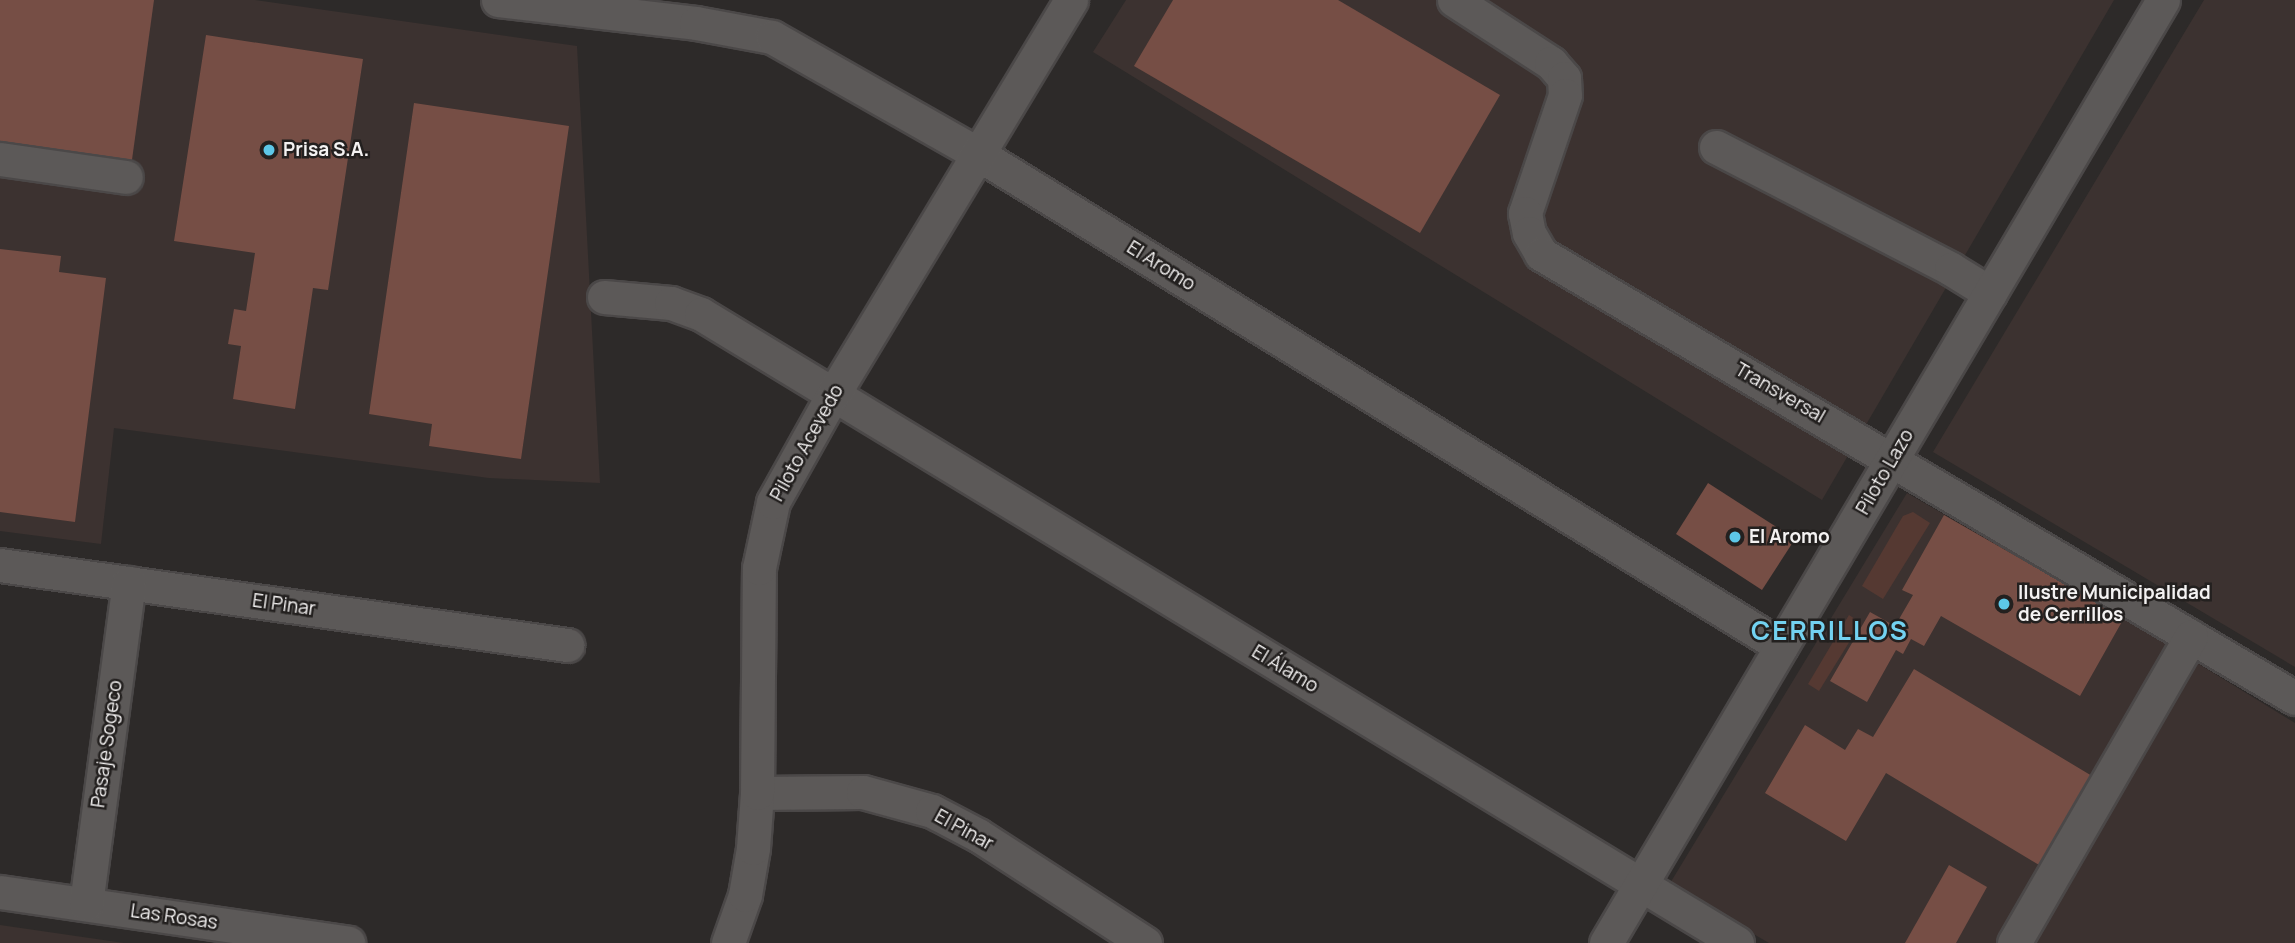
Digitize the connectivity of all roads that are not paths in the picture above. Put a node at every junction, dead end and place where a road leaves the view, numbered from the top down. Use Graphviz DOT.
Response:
graph roads {
  1 [pos="498,0"];
  2 [pos="1071,0"];
  3 [pos="1454,0"];
  4 [pos="2163,0"];
  5 [pos="1716,147"];
  6 [pos="978,154"];
  7 [pos="0,159"];
  8 [pos="126,177"];
  9 [pos="1990,293"];
  10 [pos="604,297"];
  11 [pos="834,393"];
  12 [pos="1892,460"];
  13 [pos="0,565"];
  14 [pos="128,583"];
  15 [pos="2190,636"];
  16 [pos="568,645"];
  17 [pos="1781,646"];
  18 [pos="2295,698"];
  19 [pos="757,793"];
  20 [pos="1639,886"];
  21 [pos="0,892"];
  22 [pos="86,904"];
  23 [pos="348,943"];
  24 [pos="727,943"];
  25 [pos="1145,943"];
  26 [pos="1605,943"];
  27 [pos="1737,943"];
  28 [pos="2014,943"];
  1 -- 6 [label="street, El Aromo"];
  2 -- 6 [label="street, Piloto Acevedo"];
  3 -- 12 [label="street, Transversal"];
  4 -- 9 [label="street, Piloto Lazo"];
  5 -- 9 [label="street"];
  6 -- 11 [label="street, Piloto Acevedo"];
  6 -- 17 [label="street, El Aromo"];
  7 -- 8 [label="street"];
  9 -- 12 [label="street, Piloto Lazo"];
  10 -- 11 [label="street, El Álamo"];
  11 -- 19 [label="street, Piloto Acevedo"];
  11 -- 20 [label="street, El Álamo"];
  12 -- 15 [label="street, Transversal"];
  12 -- 17 [label="street, Piloto Lazo"];
  13 -- 14 [label="street, El Pinar"];
  14 -- 16 [label="street, El Pinar"];
  14 -- 22 [label="street, Pasaje Sogeco"];
  15 -- 18 [label="street, Transversal"];
  15 -- 28 [label="street"];
  17 -- 20 [label="street, Piloto Lazo"];
  19 -- 24 [label="street, Piloto Acevedo"];
  19 -- 25 [label="street, El Pinar"];
  20 -- 26 [label="street, Piloto Lazo"];
  20 -- 27 [label="street, El Álamo"];
  21 -- 22 [label="street, Las Rosas"];
  22 -- 23 [label="street, Las Rosas"];
}
